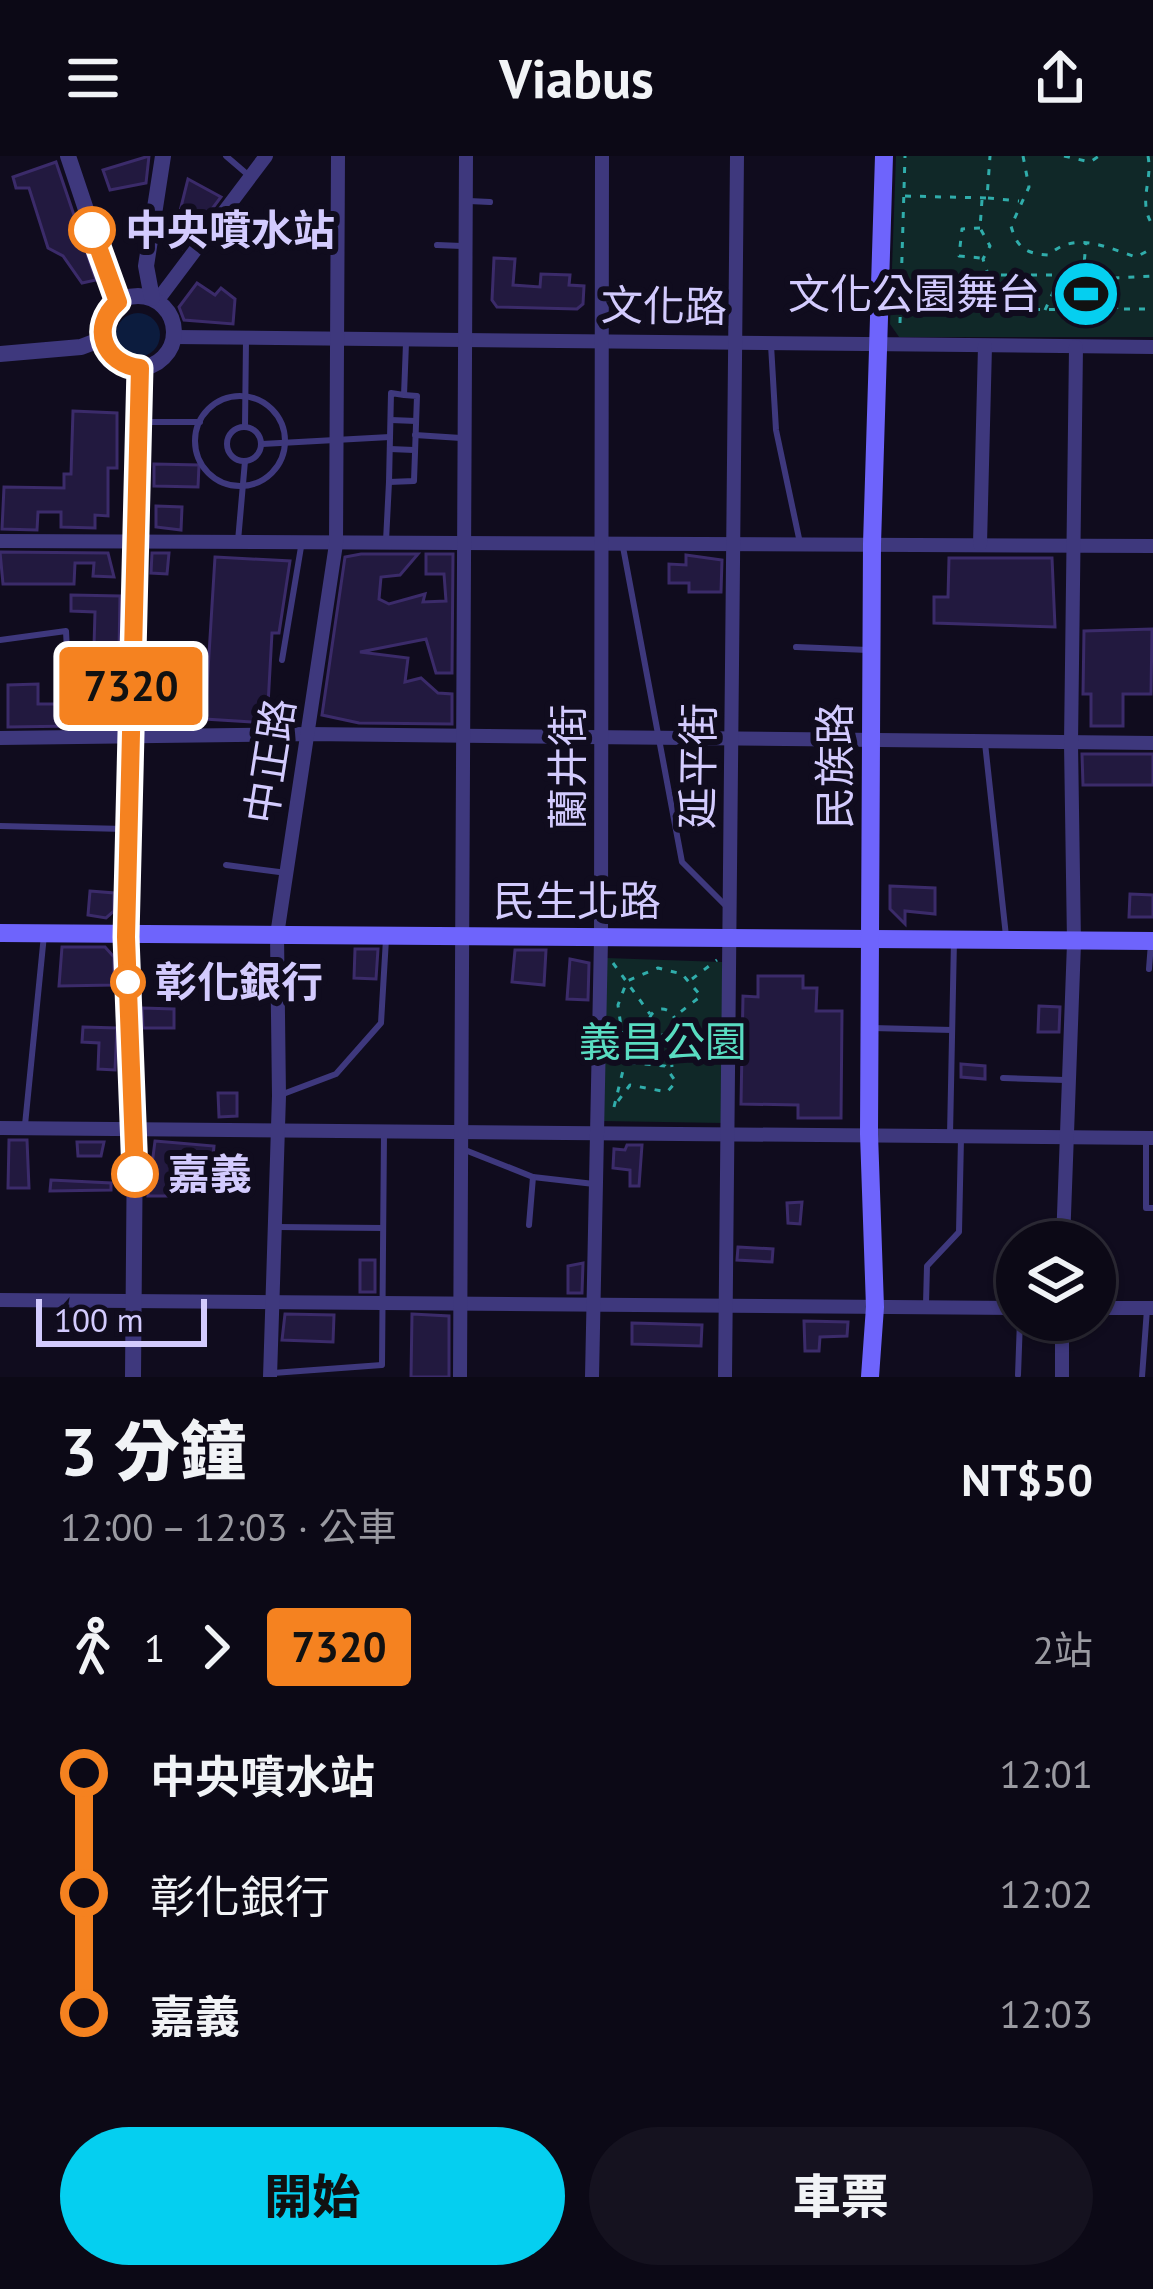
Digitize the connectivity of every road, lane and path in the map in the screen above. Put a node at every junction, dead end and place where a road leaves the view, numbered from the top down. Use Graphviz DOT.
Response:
graph roads {
  1 [pos="68,156"];
  2 [pos="163,156"];
  3 [pos="226,156"];
  4 [pos="266,156"];
  5 [pos="338,156"];
  6 [pos="466,156"];
  7 [pos="602,156"];
  8 [pos="737,156"];
  9 [pos="884,156"];
  10 [pos="905,156"];
  11 [pos="990,156"];
  12 [pos="1023,156"];
  13 [pos="1064,156"];
  14 [pos="1099,156"];
  15 [pos="1148,156"];
  16 [pos="250,177"];
  17 [pos="1152,179"];
  18 [pos="904,196"];
  19 [pos="984,197"];
  20 [pos="466,201"];
  21 [pos="1019,201"];
  22 [pos="490,202"];
  23 [pos="1153,226"];
  24 [pos="980,228"];
  25 [pos="1086,241"];
  26 [pos="437,245"];
  27 [pos="466,246"];
  28 [pos="1153,248"];
  29 [pos="983,259"];
  30 [pos="1084,265"];
  31 [pos="986,274"];
  32 [pos="1061,275"];
  33 [pos="1153,276"];
  34 [pos="1083,278"];
  35 [pos="995,296"];
  36 [pos="154,299"];
  37 [pos="118,302"];
  38 [pos="1117,309"];
  39 [pos="1153,309"];
  40 [pos="899,310"];
  41 [pos="1045,310"];
  42 [pos="1056,310"];
  43 [pos="900,323"];
  44 [pos="173,337"];
  45 [pos="247,338"];
  46 [pos="102,339"];
  47 [pos="338,339"];
  48 [pos="406,339"];
  49 [pos="465,340"];
  50 [pos="602,341"];
  51 [pos="734,343"];
  52 [pos="771,343"];
  53 [pos="881,343"];
  54 [pos="985,346"];
  55 [pos="1076,346"];
  56 [pos="1153,347"];
  57 [pos="0,354"];
  58 [pos="140,368"];
  59 [pos="404,394"];
  60 [pos="245,396"];
  61 [pos="391,420"];
  62 [pos="416,421"];
  63 [pos="135,422"];
  64 [pos="200,422"];
  65 [pos="244,426"];
  66 [pos="415,435"];
  67 [pos="390,437"];
  68 [pos="338,438"];
  69 [pos="465,438"];
  70 [pos="285,442"];
  71 [pos="262,443"];
  72 [pos="390,449"];
  73 [pos="414,450"];
  74 [pos="244,461"];
  75 [pos="389,482"];
  76 [pos="242,487"];
  77 [pos="139,539"];
  78 [pos="232,540"];
  79 [pos="0,541"];
  80 [pos="302,543"];
  81 [pos="601,543"];
  82 [pos="622,543"];
  83 [pos="800,543"];
  84 [pos="335,544"];
  85 [pos="386,544"];
  86 [pos="732,544"];
  87 [pos="872,544"];
  88 [pos="980,544"];
  89 [pos="1074,545"];
  90 [pos="465,546"];
  91 [pos="1153,546"];
  92 [pos="225,557"];
  93 [pos="0,640"];
  94 [pos="796,647"];
  95 [pos="872,650"];
  96 [pos="282,660"];
  97 [pos="133,661"];
  98 [pos="129,734"];
  99 [pos="308,734"];
  100 [pos="465,737"];
  101 [pos="0,738"];
  102 [pos="601,740"];
  103 [pos="732,741"];
  104 [pos="659,742"];
  105 [pos="872,742"];
  106 [pos="985,742"];
  107 [pos="1153,742"];
  108 [pos="1071,743"];
  109 [pos="0,826"];
  110 [pos="128,829"];
  111 [pos="226,866"];
  112 [pos="287,873"];
  113 [pos="728,909"];
  114 [pos="0,933"];
  115 [pos="45,933"];
  116 [pos="278,935"];
  117 [pos="386,935"];
  118 [pos="464,936"];
  119 [pos="126,937"];
  120 [pos="731,938"];
  121 [pos="601,939"];
  122 [pos="871,939"];
  123 [pos="954,939"];
  124 [pos="1007,940"];
  125 [pos="1152,941"];
  126 [pos="1074,943"];
  127 [pos="721,959"];
  128 [pos="616,965"];
  129 [pos="1149,969"];
  130 [pos="691,980"];
  131 [pos="627,981"];
  132 [pos="651,1015"];
  133 [pos="674,1017"];
  134 [pos="870,1028"];
  135 [pos="952,1030"];
  136 [pos="669,1033"];
  137 [pos="622,1061"];
  138 [pos="672,1069"];
  139 [pos="1003,1078"];
  140 [pos="1065,1080"];
  141 [pos="279,1096"];
  142 [pos="0,1128"];
  143 [pos="25,1129"];
  144 [pos="384,1130"];
  145 [pos="135,1131"];
  146 [pos="278,1131"];
  147 [pos="462,1131"];
  148 [pos="596,1132"];
  149 [pos="869,1134"];
  150 [pos="731,1135"];
  151 [pos="955,1135"];
  152 [pos="1064,1136"];
  153 [pos="1149,1138"];
  154 [pos="462,1148"];
  155 [pos="533,1177"];
  156 [pos="594,1184"];
  157 [pos="1153,1208"];
  158 [pos="1063,1221"];
  159 [pos="529,1225"];
  160 [pos="272,1227"];
  161 [pos="382,1228"];
  162 [pos="0,1300"];
  163 [pos="135,1304"];
  164 [pos="271,1304"];
  165 [pos="382,1304"];
  166 [pos="460,1305"];
  167 [pos="594,1305"];
  168 [pos="875,1307"];
  169 [pos="725,1308"];
  170 [pos="926,1308"];
  171 [pos="996,1308"];
  172 [pos="1116,1308"];
  173 [pos="1150,1308"];
  174 [pos="1019,1341"];
  175 [pos="1062,1341"];
  176 [pos="270,1375"];
  177 [pos="1018,1375"];
  178 [pos="133,1377"];
  179 [pos="460,1377"];
  180 [pos="592,1377"];
  181 [pos="725,1377"];
  182 [pos="870,1377"];
  183 [pos="1062,1377"];
  184 [pos="1142,1377"];
  1 -- 37 [label="street"];
  2 -- 36 [label="street"];
  3 -- 16 [label="lane"];
  4 -- 16 [label="street"];
  5 -- 47 [label="street, 中正路"];
  6 -- 20 [label="street"];
  7 -- 50 [label="street, 蘭井街"];
  8 -- 51 [label="street, 延平街"];
  9 -- 53 [label="main road, 民族路"];
  10 -- 18 [label="path"];
  11 -- 19 [label="path"];
  12 -- 21 [label="path"];
  13 -- 14 [label="path"];
  15 -- 17 [label="path"];
  16 -- 36 [label="street"];
  17 -- 23 [label="path"];
  18 -- 19 [label="path"];
  18 -- 40 [label="path"];
  19 -- 21 [label="path"];
  19 -- 24 [label="path"];
  20 -- 22 [label="lane"];
  20 -- 27 [label="street"];
  21 -- 25 [label="path"];
  24 -- 29 [label="path"];
  24 -- 29 [label="path"];
  25 -- 28 [label="path"];
  25 -- 30 [label="path"];
  26 -- 27 [label="lane"];
  27 -- 49 [label="street"];
  29 -- 31 [label="path"];
  30 -- 32 [label="path"];
  30 -- 33 [label="path"];
  30 -- 34 [label="path"];
  31 -- 32 [label="path"];
  31 -- 35 [label="path"];
  32 -- 41 [label="path"];
  34 -- 38 [label="path"];
  34 -- 42 [label="path"];
  36 -- 37 [label="street"];
  36 -- 44 [label="street"];
  37 -- 46 [label="street"];
  38 -- 39 [label="path"];
  38 -- 42 [label="path"];
  40 -- 41 [label="path"];
  40 -- 43 [label="path"];
  41 -- 42 [label="path"];
  44 -- 45 [label="street, 文化路"];
  44 -- 58 [label="street"];
  45 -- 47 [label="street, 文化路"];
  45 -- 60 [label="lane"];
  46 -- 57 [label="street"];
  46 -- 58 [label="street"];
  47 -- 48 [label="street, 文化路"];
  47 -- 68 [label="street, 中正路"];
  48 -- 49 [label="street, 文化路"];
  48 -- 59 [label="lane"];
  49 -- 50 [label="street, 文化路"];
  49 -- 69 [label="street"];
  50 -- 51 [label="street, 文化路"];
  50 -- 81 [label="street, 蘭井街"];
  51 -- 52 [label="street, 文化路"];
  51 -- 86 [label="street, 延平街"];
  52 -- 53 [label="street, 文化路"];
  52 -- 83 [label="lane"];
  53 -- 54 [label="street, 文化路"];
  53 -- 87 [label="main road, 民族路"];
  54 -- 55 [label="street, 文化路"];
  54 -- 88 [label="street"];
  55 -- 56 [label="street, 文化路"];
  55 -- 89 [label="street"];
  58 -- 63 [label="street"];
  59 -- 61 [label="lane"];
  59 -- 62 [label="lane"];
  60 -- 64 [label="lane"];
  60 -- 65 [label="lane"];
  60 -- 70 [label="lane"];
  61 -- 62 [label="lane"];
  61 -- 67 [label="lane"];
  62 -- 66 [label="lane"];
  63 -- 64 [label="lane"];
  63 -- 77 [label="street"];
  64 -- 76 [label="lane"];
  65 -- 71 [label="lane"];
  65 -- 74 [label="lane"];
  66 -- 69 [label="lane"];
  66 -- 73 [label="lane"];
  67 -- 68 [label="lane"];
  67 -- 72 [label="lane"];
  68 -- 70 [label="lane"];
  68 -- 84 [label="street, 中正路"];
  69 -- 90 [label="street"];
  70 -- 71 [label="lane"];
  70 -- 76 [label="lane"];
  71 -- 74 [label="lane"];
  72 -- 73 [label="lane"];
  72 -- 75 [label="lane"];
  73 -- 75 [label="lane"];
  74 -- 76 [label="lane"];
  75 -- 85 [label="lane"];
  76 -- 78 [label="lane"];
  77 -- 78 [label="street"];
  77 -- 79 [label="street"];
  77 -- 97 [label="street"];
  78 -- 80 [label="street"];
  78 -- 92 [label="lane"];
  80 -- 84 [label="street"];
  80 -- 96 [label="lane"];
  81 -- 82 [label="street"];
  81 -- 90 [label="street"];
  81 -- 102 [label="street, 蘭井街"];
  82 -- 86 [label="street"];
  82 -- 104 [label="lane"];
  83 -- 86 [label="street"];
  83 -- 87 [label="street"];
  84 -- 85 [label="street"];
  84 -- 99 [label="street, 中正路"];
  85 -- 90 [label="street"];
  86 -- 103 [label="street, 延平街"];
  87 -- 88 [label="street"];
  87 -- 95 [label="main road, 民族路"];
  88 -- 89 [label="street"];
  89 -- 91 [label="street"];
  89 -- 108 [label="street"];
  90 -- 100 [label="street"];
  93 -- 97 [label="lane"];
  94 -- 95 [label="lane"];
  95 -- 105 [label="main road, 民族路"];
  97 -- 98 [label="street"];
  98 -- 99 [label="street"];
  98 -- 101 [label="street"];
  98 -- 110 [label="street"];
  99 -- 100 [label="street"];
  99 -- 112 [label="street, 中正路"];
  100 -- 102 [label="street"];
  100 -- 118 [label="street"];
  102 -- 104 [label="street"];
  102 -- 121 [label="street, 蘭井街"];
  103 -- 104 [label="street"];
  103 -- 105 [label="street"];
  103 -- 113 [label="street, 延平街"];
  104 -- 113 [label="lane"];
  105 -- 106 [label="street"];
  105 -- 122 [label="main road, 民族路"];
  106 -- 108 [label="street"];
  106 -- 124 [label="lane"];
  107 -- 108 [label="street"];
  108 -- 126 [label="street"];
  109 -- 110 [label="lane"];
  110 -- 119 [label="street"];
  111 -- 112 [label="lane"];
  112 -- 116 [label="street, 中正路"];
  113 -- 120 [label="street, 延平街"];
  114 -- 115 [label="main road, 民生北路"];
  115 -- 119 [label="main road, 民生北路"];
  115 -- 143 [label="lane"];
  116 -- 117 [label="main road, 民生北路"];
  116 -- 119 [label="main road, 民生北路"];
  116 -- 141 [label="street, 中正路"];
  117 -- 118 [label="main road, 民生北路"];
  117 -- 141 [label="lane"];
  118 -- 121 [label="main road, 民生北路"];
  118 -- 147 [label="street"];
  119 -- 145 [label="street"];
  120 -- 121 [label="main road, 民生北路"];
  120 -- 122 [label="main road, 民生北路"];
  120 -- 150 [label="street, 延平街"];
  121 -- 148 [label="street, 蘭井街"];
  122 -- 123 [label="main road, 民生北路"];
  122 -- 134 [label="main road, 民族路"];
  123 -- 124 [label="main road, 民生北路"];
  123 -- 135 [label="lane"];
  124 -- 126 [label="main road, 民生北路"];
  125 -- 126 [label="main road, 民生北路"];
  125 -- 129 [label="lane"];
  126 -- 140 [label="street"];
  127 -- 130 [label="path"];
  128 -- 131 [label="path"];
  130 -- 131 [label="path"];
  130 -- 133 [label="path"];
  131 -- 132 [label="path"];
  131 -- 137 [label="path"];
  132 -- 133 [label="path"];
  132 -- 136 [label="path"];
  133 -- 136 [label="path"];
  134 -- 135 [label="lane"];
  134 -- 149 [label="main road, 民族路"];
  135 -- 151 [label="lane"];
  136 -- 138 [label="path"];
  137 -- 138 [label="path"];
  137 -- 138 [label="path"];
  139 -- 140 [label="lane"];
  140 -- 152 [label="street"];
  141 -- 146 [label="street, 中正路"];
  142 -- 143 [label="street"];
  143 -- 145 [label="street"];
  144 -- 146 [label="street"];
  144 -- 147 [label="street"];
  144 -- 161 [label="lane"];
  145 -- 146 [label="street"];
  145 -- 163 [label="street"];
  146 -- 160 [label="street, 中正路"];
  147 -- 148 [label="street"];
  147 -- 154 [label="street"];
  148 -- 150 [label="street"];
  148 -- 156 [label="street, 蘭井街"];
  149 -- 150 [label="street"];
  149 -- 151 [label="street"];
  149 -- 168 [label="main road, 民族路"];
  150 -- 169 [label="street, 延平街"];
  151 -- 152 [label="street"];
  151 -- 170 [label="lane"];
  152 -- 153 [label="street"];
  152 -- 158 [label="street"];
  153 -- 157 [label="lane"];
  154 -- 155 [label="lane"];
  154 -- 166 [label="street"];
  155 -- 156 [label="lane"];
  155 -- 159 [label="lane"];
  156 -- 167 [label="street, 蘭井街"];
  160 -- 161 [label="lane"];
  160 -- 164 [label="street, 中正路"];
  161 -- 165 [label="lane"];
  162 -- 163 [label="street"];
  163 -- 164 [label="street"];
  163 -- 178 [label="street"];
  164 -- 165 [label="street"];
  164 -- 176 [label="street, 中正路"];
  165 -- 166 [label="street"];
  165 -- 176 [label="lane"];
  166 -- 167 [label="street"];
  166 -- 179 [label="street"];
  167 -- 169 [label="street"];
  167 -- 180 [label="street, 蘭井街"];
  168 -- 169 [label="street"];
  168 -- 170 [label="street"];
  168 -- 182 [label="main road, 民族路"];
  169 -- 181 [label="street, 延平街"];
  170 -- 171 [label="street"];
  172 -- 173 [label="street"];
  173 -- 184 [label="lane"];
  174 -- 177 [label="lane"];
  175 -- 183 [label="street"];
}
